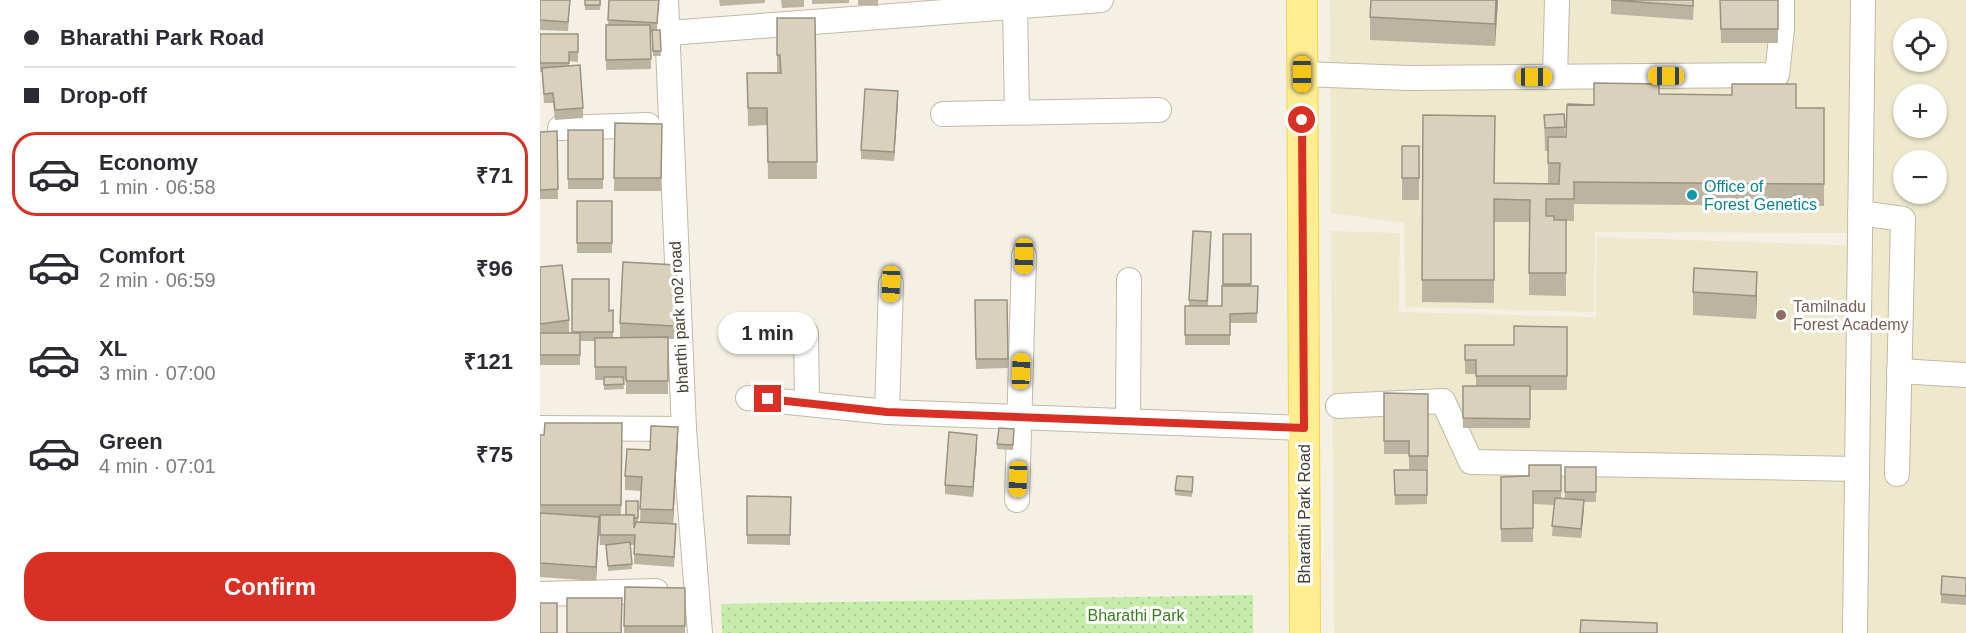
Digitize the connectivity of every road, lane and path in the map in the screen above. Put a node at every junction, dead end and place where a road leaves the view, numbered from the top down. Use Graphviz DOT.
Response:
graph roads {
  1 [pos="666,0"];
  2 [pos="1101,0"];
  3 [pos="1302,0"];
  4 [pos="1557,0"];
  5 [pos="1782,0"];
  6 [pos="1863,0"];
  7 [pos="1020,4"];
  8 [pos="669,33"];
  9 [pos="1302,74"];
  10 [pos="1555,77"];
  11 [pos="1159,110"];
  12 [pos="1017,111"];
  13 [pos="943,114"];
  14 [pos="672,125"];
  15 [pos="560,128"];
  16 [pos="1860,213"];
  17 [pos="1024,256"];
  18 [pos="1129,280"];
  19 [pos="891,284"];
  20 [pos="806,333"];
  21 [pos="1899,371"];
  22 [pos="1966,375"];
  23 [pos="748,398"];
  24 [pos="807,403"];
  25 [pos="1338,406"];
  26 [pos="887,412"];
  27 [pos="1020,417"];
  28 [pos="1128,421"];
  29 [pos="540,428"];
  30 [pos="1304,428"];
  31 [pos="684,429"];
  32 [pos="1857,469"];
  33 [pos="1897,474"];
  34 [pos="1017,500"];
  35 [pos="697,590"];
  36 [pos="540,594"];
  37 [pos="700,633"];
  38 [pos="1305,633"];
  39 [pos="1855,633"];
  1 -- 8 [label="street, bharthi park no2 road"];
  2 -- 7 [label="street"];
  3 -- 9 [label="main road, Bharathi Park Road"];
  4 -- 10 [label="street"];
  5 -- 10 [label="street"];
  6 -- 16 [label="street"];
  7 -- 8 [label="street"];
  7 -- 12 [label="street"];
  8 -- 14 [label="street, bharthi park no2 road"];
  9 -- 10 [label="street"];
  9 -- 30 [label="main road, Bharathi Park Road"];
  11 -- 12 [label="street"];
  12 -- 13 [label="street"];
  14 -- 15 [label="street"];
  14 -- 31 [label="street, bharthi park no2 road"];
  16 -- 21 [label="street"];
  16 -- 32 [label="street"];
  17 -- 27 [label="street"];
  18 -- 28 [label="street"];
  19 -- 26 [label="street"];
  20 -- 24 [label="street"];
  21 -- 22 [label="street"];
  21 -- 33 [label="street"];
  23 -- 24 [label="street"];
  24 -- 26 [label="street"];
  25 -- 32 [label="street"];
  26 -- 27 [label="street"];
  27 -- 28 [label="street"];
  27 -- 34 [label="street"];
  28 -- 30 [label="street"];
  29 -- 31 [label="street"];
  30 -- 38 [label="main road, Bharathi Park Road"];
  31 -- 35 [label="street, bharthi park no2 road"];
  32 -- 39 [label="street"];
  35 -- 36 [label="street"];
  35 -- 37 [label="street, bharthi park no2 road"];
}
